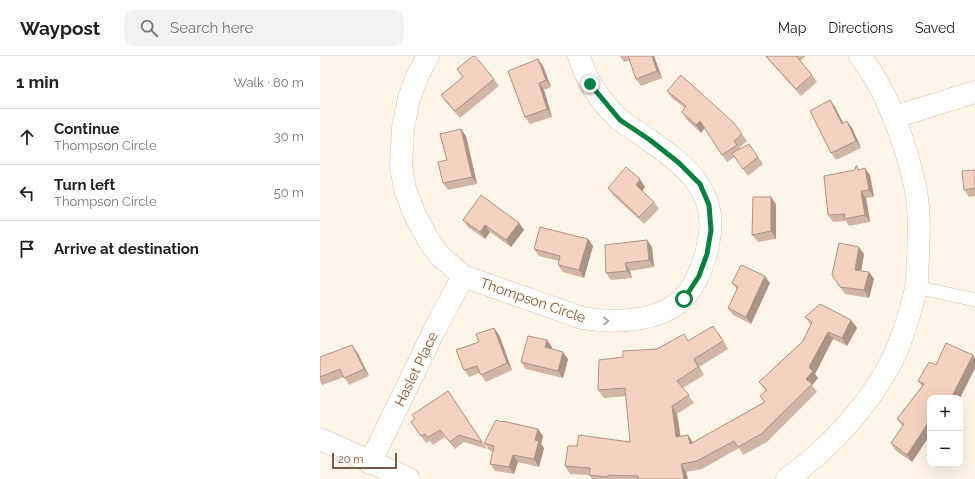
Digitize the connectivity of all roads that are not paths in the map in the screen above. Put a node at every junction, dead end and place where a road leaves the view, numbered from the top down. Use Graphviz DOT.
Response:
graph roads {
  1 [pos="428,56"];
  2 [pos="579,56"];
  3 [pos="860,56"];
  4 [pos="975,92"];
  5 [pos="895,117"];
  6 [pos="463,276"];
  7 [pos="916,287"];
  8 [pos="975,300"];
  9 [pos="320,439"];
  10 [pos="370,462"];
  11 [pos="409,479"];
  12 [pos="788,479"];
  1 -- 6 [label="street, Thompson Circle"];
  6 -- 2 [label="street, Thompson Circle, one-way"];
  3 -- 5 [label="street"];
  4 -- 5 [label="street"];
  5 -- 7 [label="street"];
  6 -- 10 [label="street, Haslet Place"];
  7 -- 8 [label="lane"];
  7 -- 12 [label="street"];
  9 -- 10 [label="street"];
  10 -- 11 [label="street"];
}
